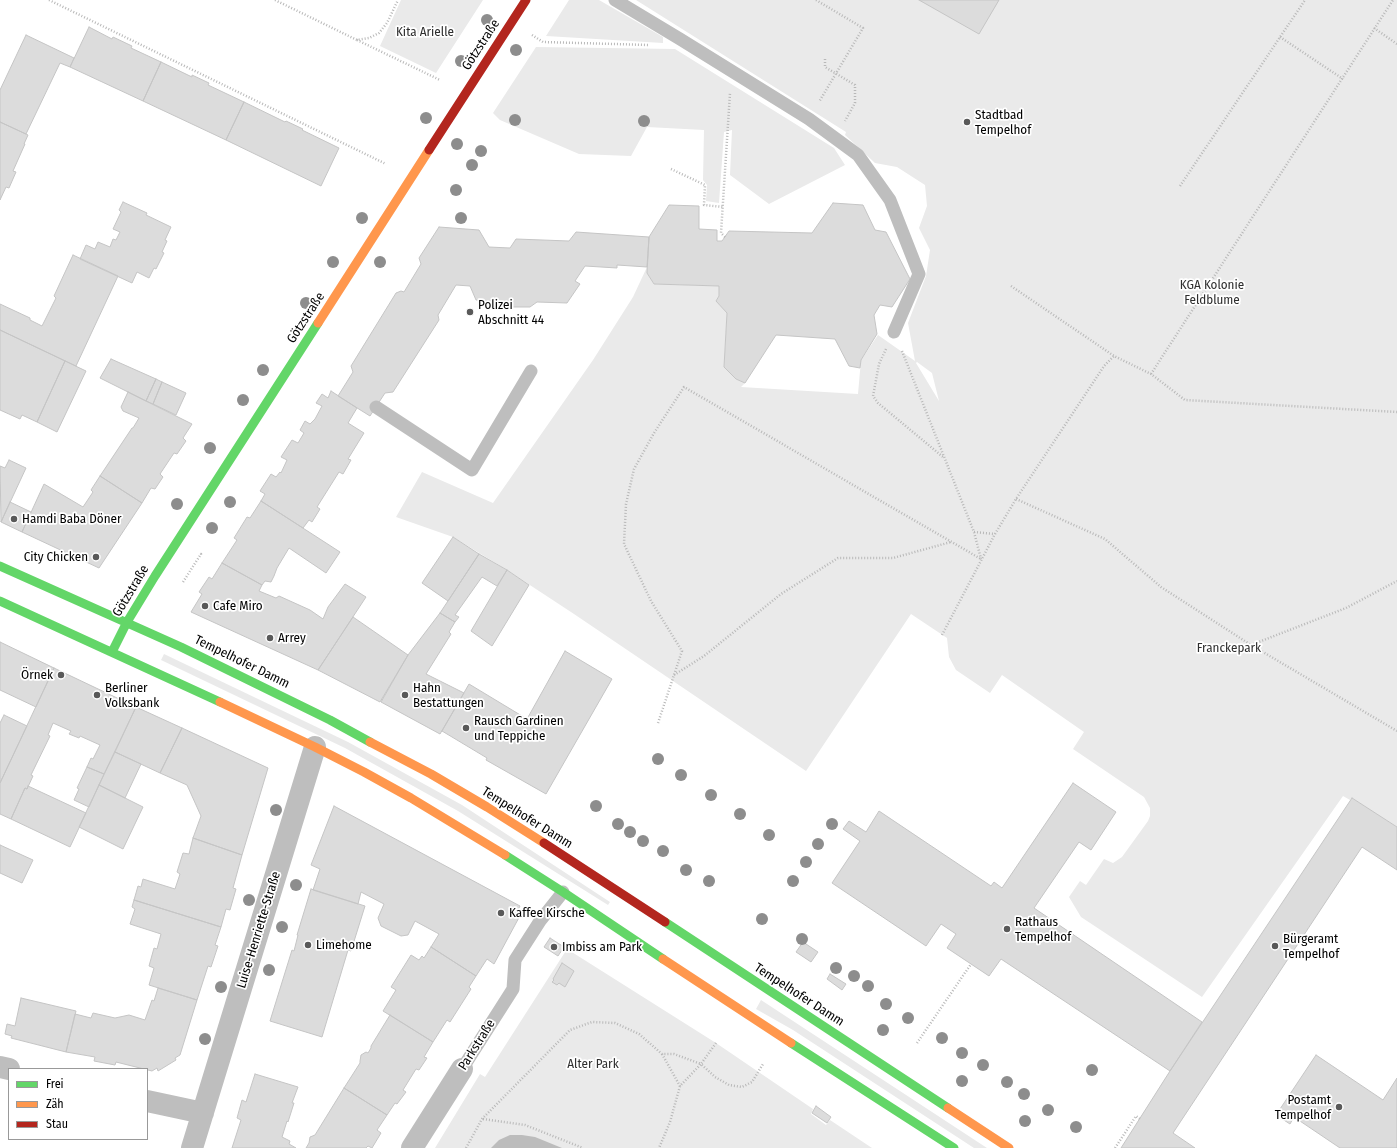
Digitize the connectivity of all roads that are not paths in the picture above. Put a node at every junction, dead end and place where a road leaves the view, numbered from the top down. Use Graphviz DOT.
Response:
graph roads {
  1 [pos="526,0"];
  2 [pos="615,0"];
  3 [pos="894,332"];
  4 [pos="531,371"];
  5 [pos="376,407"];
  6 [pos="0,566"];
  7 [pos="0,601"];
  8 [pos="127,622"];
  9 [pos="112,652"];
  10 [pos="315,747"];
  11 [pos="563,892"];
  12 [pos="462,1069"];
  13 [pos="148,1101"];
  14 [pos="203,1113"];
  15 [pos="192,1148"];
  16 [pos="412,1148"];
  17 [pos="954,1148"];
  18 [pos="1009,1148"];
  1 -- 8 [label="main road, Götzstraße"];
  2 -- 3 [label="lane"];
  4 -- 5 [label="lane"];
  6 -- 8 [label="main road, Tempelhofer Damm"];
  7 -- 9 [label="main road"];
  8 -- 9 [label="main road, Götzstraße"];
  8 -- 18 [label="main road, Tempelhofer Damm"];
  9 -- 10 [label="main road"];
  10 -- 11 [label="main road"];
  10 -- 14 [label="street, Luise-Henriette-Straße"];
  11 -- 12 [label="lane, Parkstraße"];
  11 -- 17 [label="main road"];
  12 -- 16 [label="street, Parkstraße"];
  13 -- 14 [label="street"];
  14 -- 15 [label="street, Luise-Henriette-Straße"];
}
